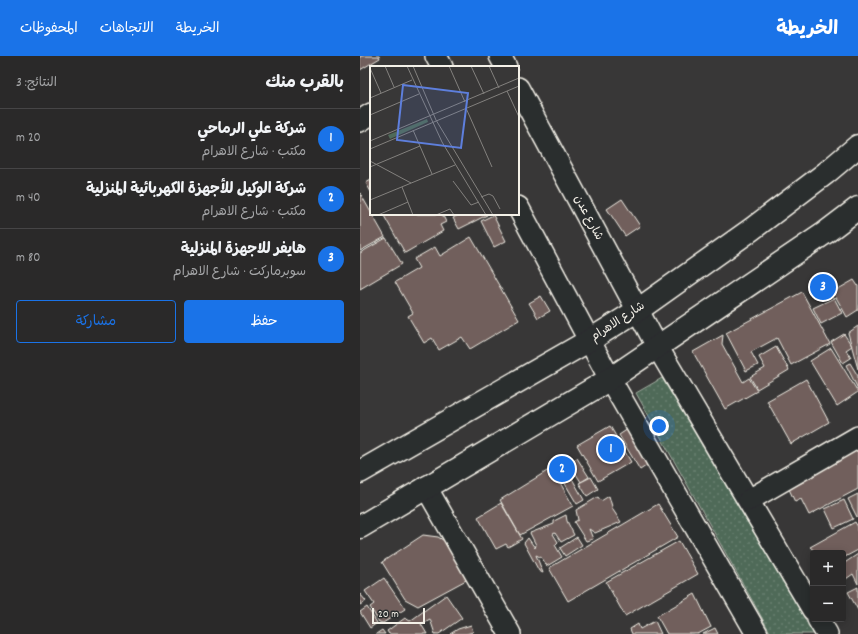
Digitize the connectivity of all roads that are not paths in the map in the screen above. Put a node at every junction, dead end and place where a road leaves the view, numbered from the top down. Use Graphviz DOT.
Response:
graph roads {
  1 [pos="436,56"];
  2 [pos="500,56"];
  3 [pos="441,66"];
  4 [pos="505,66"];
  5 [pos="519,90"];
  6 [pos="370,115"];
  7 [pos="360,121"];
  8 [pos="858,146"];
  9 [pos="858,208"];
  10 [pos="519,209"];
  11 [pos="638,310"];
  12 [pos="590,340"];
  13 [pos="658,348"];
  14 [pos="610,379"];
  15 [pos="858,437"];
  16 [pos="360,472"];
  17 [pos="426,486"];
  18 [pos="749,500"];
  19 [pos="360,527"];
  20 [pos="810,605"];
  21 [pos="820,622"];
  22 [pos="510,634"];
  23 [pos="757,634"];
  24 [pos="827,634"];
  1 -- 3 [label="street"];
  2 -- 4 [label="street"];
  5 -- 11 [label="street, شارع عدن"];
  6 -- 7 [label="street"];
  8 -- 11 [label="main road, شارع الاهرام"];
  9 -- 13 [label="main road"];
  10 -- 12 [label="street"];
  11 -- 12 [label="main road, شارع الاهرام"];
  11 -- 13 [label="street, شارع عدن"];
  12 -- 14 [label="street"];
  12 -- 16 [label="main road, شارع الاهرام"];
  13 -- 14 [label="main road"];
  13 -- 18 [label="street, شارع عدن"];
  14 -- 17 [label="main road"];
  14 -- 23 [label="street"];
  15 -- 18 [label="street"];
  17 -- 19 [label="main road"];
  17 -- 22 [label="street"];
  18 -- 20 [label="street, شارع عدن"];
  21 -- 24 [label="street"];
}
